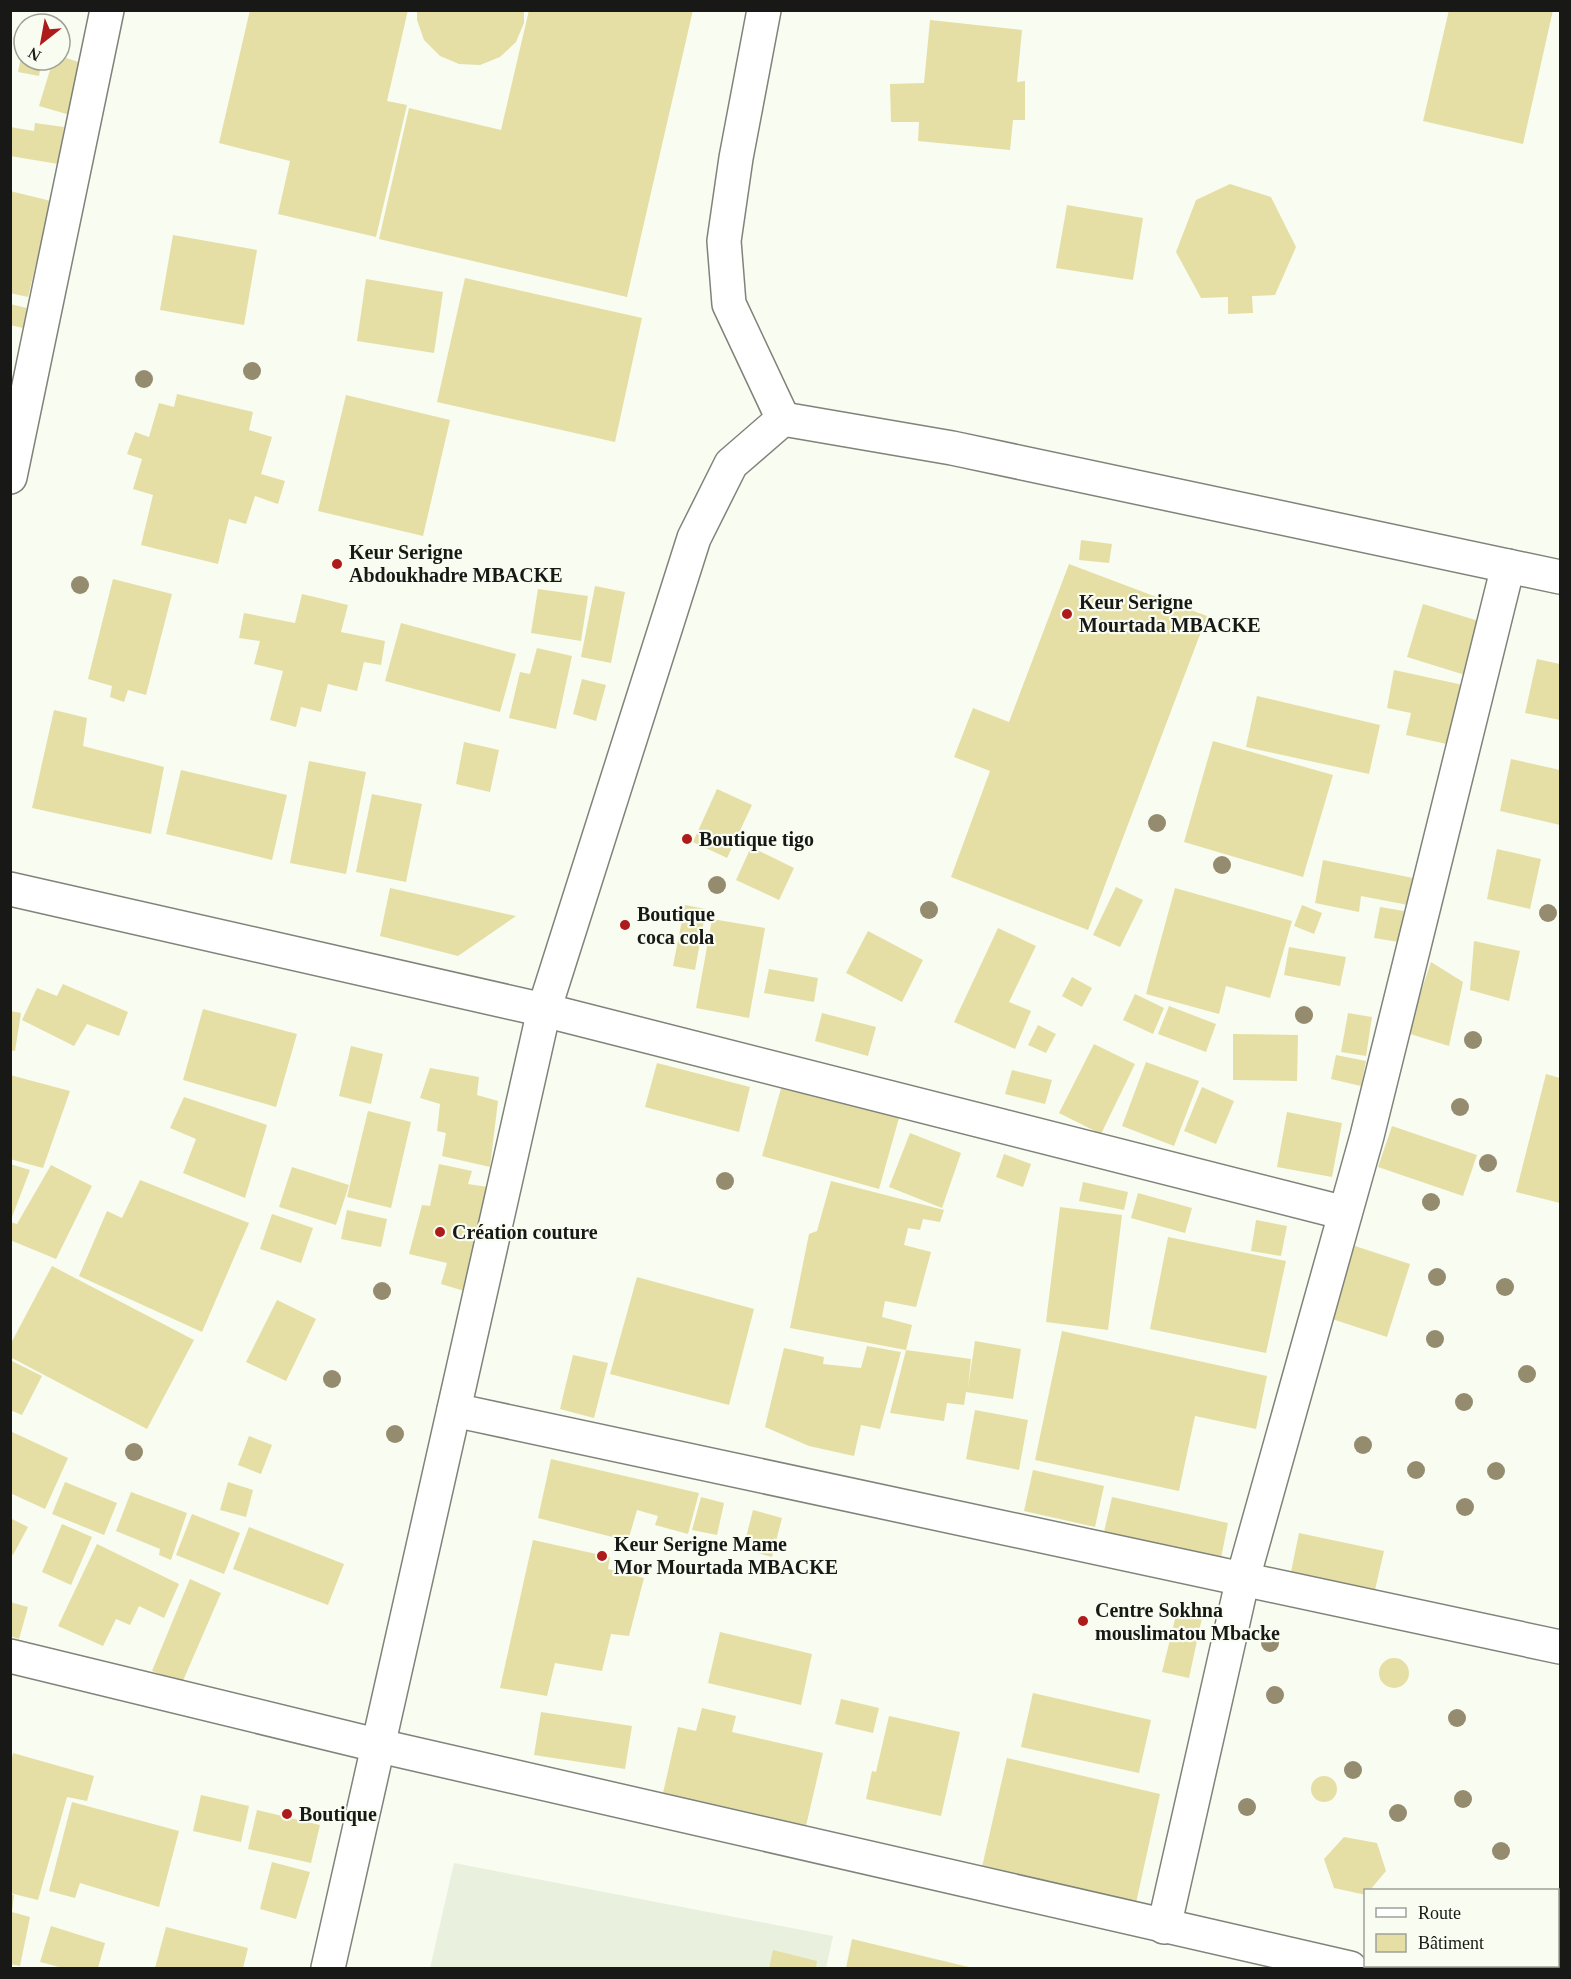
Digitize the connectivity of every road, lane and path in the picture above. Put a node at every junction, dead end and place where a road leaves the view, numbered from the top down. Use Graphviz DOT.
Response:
graph roads {
  1 [pos="107,10"];
  2 [pos="764,10"];
  3 [pos="783,419"];
  4 [pos="10,477"];
  5 [pos="1508,566"];
  6 [pos="1560,577"];
  7 [pos="10,889"];
  8 [pos="544,1010"];
  9 [pos="1345,1213"];
  10 [pos="454,1410"];
  11 [pos="1243,1578"];
  12 [pos="1560,1647"];
  13 [pos="10,1656"];
  14 [pos="380,1746"];
  15 [pos="1164,1927"];
  16 [pos="328,1968"];
  17 [pos="1350,1968"];
  1 -- 4 [label="street"];
  2 -- 3 [label="street"];
  3 -- 5 [label="street"];
  3 -- 8 [label="street"];
  5 -- 6 [label="street"];
  5 -- 9 [label="street"];
  7 -- 8 [label="street"];
  8 -- 9 [label="street"];
  8 -- 10 [label="street"];
  9 -- 11 [label="street"];
  10 -- 11 [label="street"];
  10 -- 14 [label="street"];
  11 -- 12 [label="street"];
  11 -- 15 [label="street"];
  13 -- 14 [label="street"];
  14 -- 15 [label="street"];
  14 -- 16 [label="street"];
  15 -- 17 [label="street"];
}
